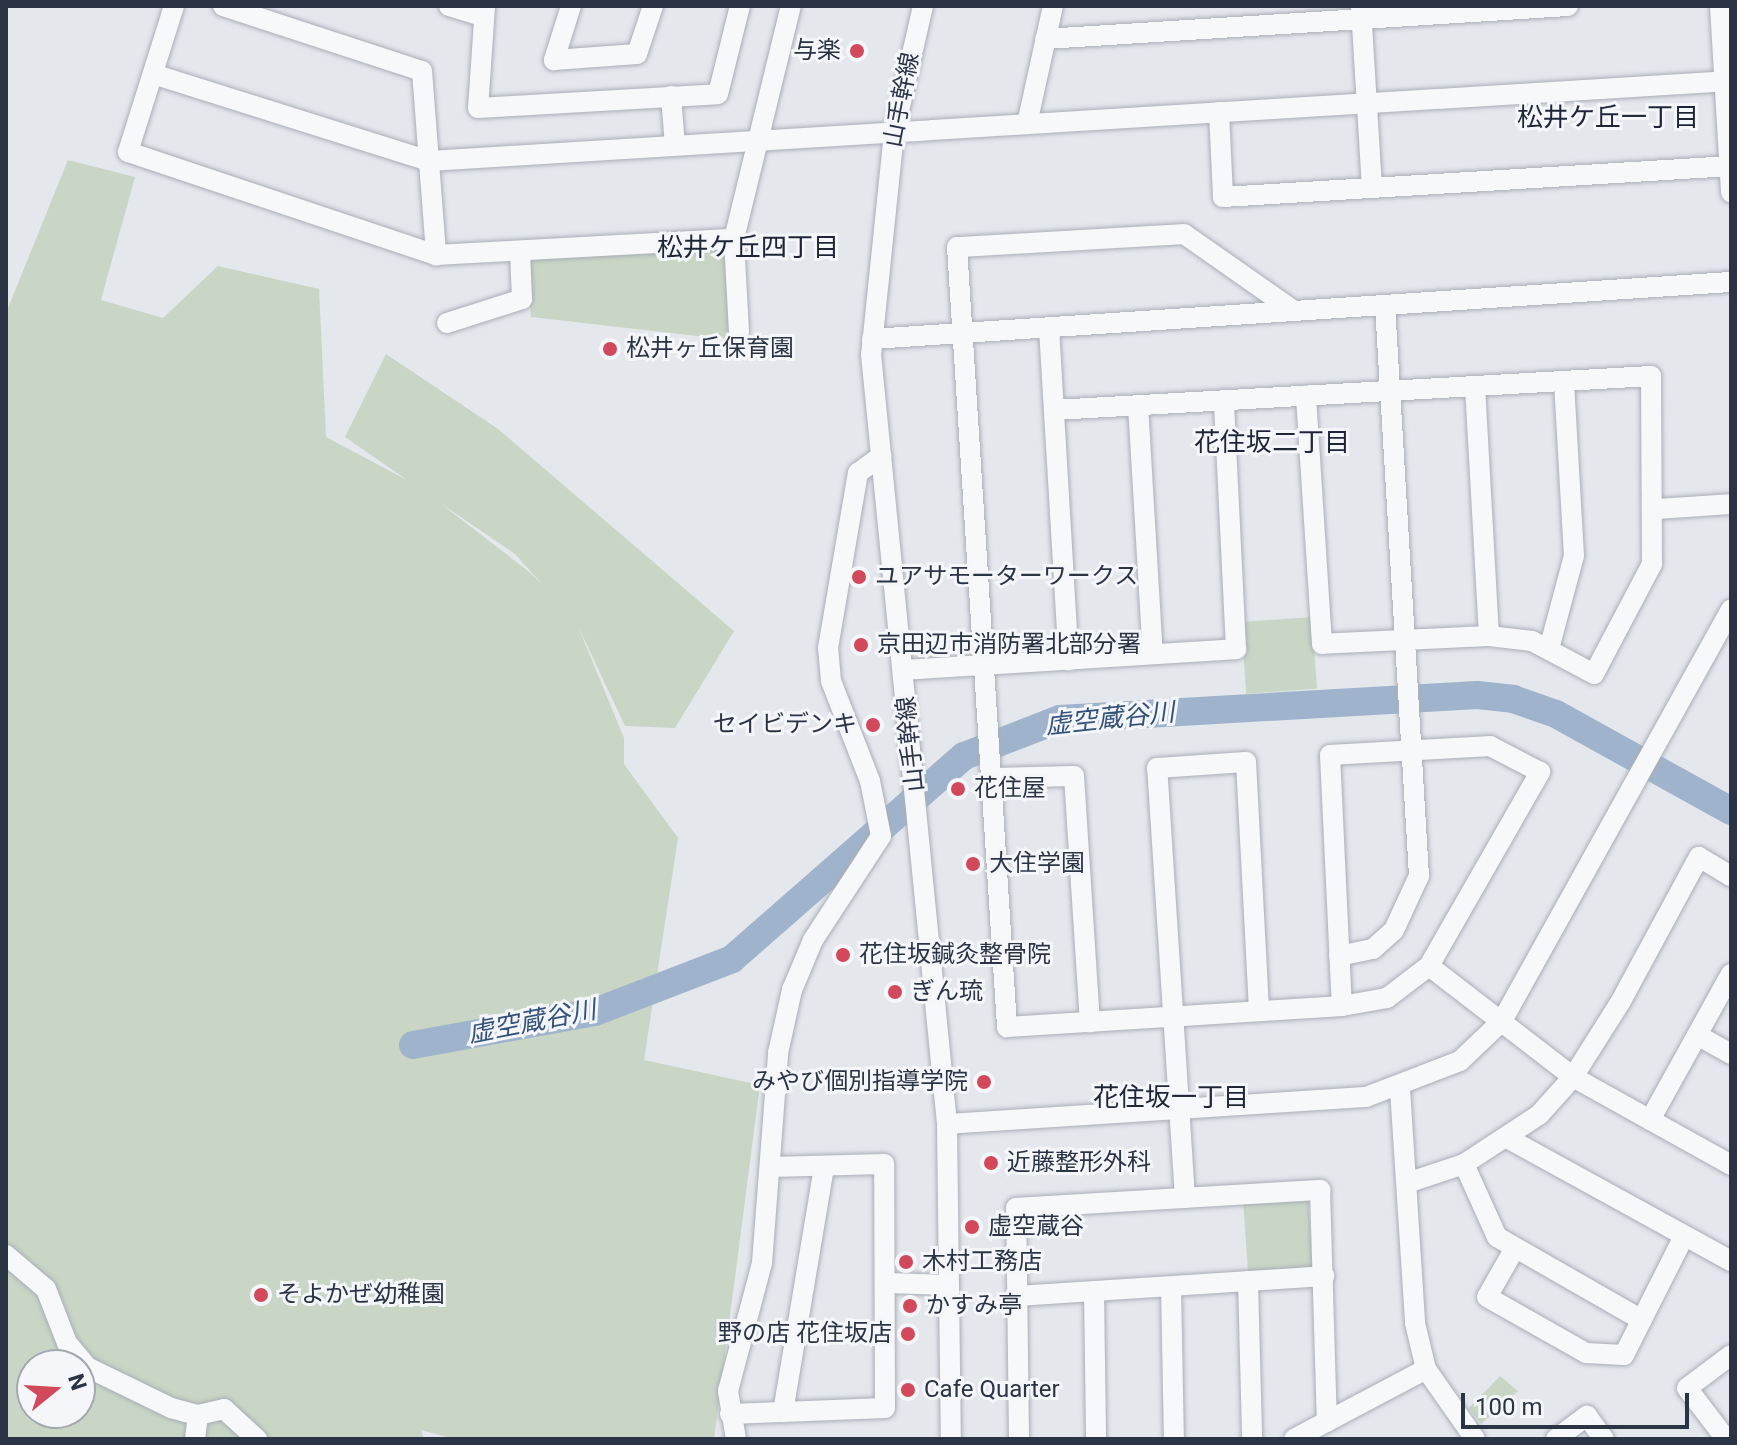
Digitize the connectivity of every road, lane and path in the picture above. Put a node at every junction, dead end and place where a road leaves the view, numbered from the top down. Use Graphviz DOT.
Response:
graph roads {
  1 [pos="174,6"];
  2 [pos="223,6"];
  3 [pos="449,6"];
  4 [pos="571,6"];
  5 [pos="653,6"];
  6 [pos="740,6"];
  7 [pos="791,6"];
  8 [pos="923,6"];
  9 [pos="1053,6"];
  10 [pos="1568,6"];
  11 [pos="1720,6"];
  12 [pos="483,11"];
  13 [pos="1361,12"];
  14 [pos="1045,39"];
  15 [pos="153,74"];
  16 [pos="1728,81"];
  17 [pos="671,96"];
  18 [pos="1367,103"];
  19 [pos="1219,112"];
  20 [pos="1027,124"];
  21 [pos="894,133"];
  22 [pos="758,141"];
  23 [pos="675,146"];
  24 [pos="429,161"];
  25 [pos="1730,166"];
  26 [pos="1372,188"];
  27 [pos="1731,193"];
  28 [pos="734,239"];
  29 [pos="520,251"];
  30 [pos="436,255"];
  31 [pos="1731,282"];
  32 [pos="1385,305"];
  33 [pos="1294,311"];
  34 [pos="447,323"];
  35 [pos="1049,328"];
  36 [pos="739,332"];
  37 [pos="963,333"];
  38 [pos="872,339"];
  39 [pos="1564,381"];
  40 [pos="1475,386"];
  41 [pos="1390,391"];
  42 [pos="1306,396"];
  43 [pos="1224,400"];
  44 [pos="1138,405"];
  45 [pos="1054,410"];
  46 [pos="881,456"];
  47 [pos="1731,504"];
  48 [pos="1656,509"];
  49 [pos="1731,609"];
  50 [pos="1489,636"];
  51 [pos="1405,648"];
  52 [pos="1549,649"];
  53 [pos="1153,654"];
  54 [pos="1069,660"];
  55 [pos="985,665"];
  56 [pos="903,670"];
  57 [pos="1412,745"];
  58 [pos="992,778"];
  59 [pos="1731,876"];
  60 [pos="1339,956"];
  61 [pos="1429,966"];
  62 [pos="1731,974"];
  63 [pos="1342,1006"];
  64 [pos="1259,1011"];
  65 [pos="1173,1016"];
  66 [pos="1502,1021"];
  67 [pos="1090,1022"];
  68 [pos="1697,1035"];
  69 [pos="1731,1054"];
  70 [pos="1573,1077"];
  71 [pos="1400,1089"];
  72 [pos="1180,1111"];
  73 [pos="1650,1120"];
  74 [pos="947,1124"];
  75 [pos="1509,1139"];
  76 [pos="1464,1164"];
  77 [pos="1731,1165"];
  78 [pos="771,1167"];
  79 [pos="824,1167"];
  80 [pos="1407,1183"];
  81 [pos="1185,1198"];
  82 [pos="1684,1236"];
  83 [pos="1515,1248"];
  84 [pos="6,1255"];
  85 [pos="1731,1261"];
  86 [pos="1324,1276"];
  87 [pos="1248,1281"];
  88 [pos="887,1283"];
  89 [pos="949,1285"];
  90 [pos="1171,1287"];
  91 [pos="1094,1291"];
  92 [pos="1017,1296"];
  93 [pos="1642,1320"];
  94 [pos="1731,1355"];
  95 [pos="1426,1369"];
  96 [pos="783,1412"];
  97 [pos="730,1414"];
  98 [pos="198,1415"];
  99 [pos="1327,1422"];
  100 [pos="195,1439"];
  101 [pos="257,1439"];
  102 [pos="736,1439"];
  103 [pos="951,1439"];
  104 [pos="1019,1439"];
  105 [pos="1096,1439"];
  106 [pos="1174,1439"];
  107 [pos="1252,1439"];
  108 [pos="1294,1439"];
  109 [pos="1475,1439"];
  110 [pos="1556,1439"];
  111 [pos="1604,1439"];
  112 [pos="1726,1439"];
  1 -- 15 [label="street"];
  2 -- 24 [label="street"];
  3 -- 12 [label="street"];
  4 -- 5 [label="street"];
  6 -- 17 [label="street"];
  7 -- 22 [label="street"];
  8 -- 21 [label="street, 山手幹線"];
  9 -- 14 [label="street"];
  10 -- 13 [label="street"];
  11 -- 16 [label="street"];
  12 -- 17 [label="street"];
  13 -- 14 [label="street"];
  13 -- 18 [label="street"];
  14 -- 20 [label="street"];
  15 -- 24 [label="street"];
  15 -- 30 [label="street"];
  16 -- 18 [label="street"];
  16 -- 25 [label="street"];
  17 -- 23 [label="street"];
  18 -- 19 [label="street"];
  18 -- 26 [label="street"];
  19 -- 20 [label="street"];
  19 -- 26 [label="street"];
  20 -- 21 [label="street"];
  21 -- 22 [label="street"];
  21 -- 38 [label="street, 山手幹線"];
  22 -- 23 [label="street"];
  22 -- 28 [label="street"];
  23 -- 24 [label="street"];
  24 -- 30 [label="street"];
  25 -- 26 [label="street"];
  25 -- 27 [label="street"];
  28 -- 29 [label="street"];
  28 -- 36 [label="street"];
  29 -- 30 [label="street"];
  29 -- 34 [label="street"];
  31 -- 32 [label="street"];
  32 -- 33 [label="street"];
  32 -- 41 [label="street"];
  33 -- 35 [label="street"];
  33 -- 37 [label="street"];
  35 -- 37 [label="street"];
  35 -- 45 [label="street"];
  37 -- 38 [label="street"];
  37 -- 55 [label="street"];
  38 -- 46 [label="street, 山手幹線"];
  39 -- 40 [label="street"];
  39 -- 48 [label="street"];
  39 -- 52 [label="street"];
  40 -- 41 [label="street"];
  40 -- 50 [label="street"];
  41 -- 42 [label="street"];
  41 -- 51 [label="street"];
  42 -- 43 [label="street"];
  42 -- 51 [label="street"];
  43 -- 44 [label="street"];
  43 -- 53 [label="street"];
  44 -- 45 [label="street"];
  44 -- 53 [label="street"];
  45 -- 54 [label="street"];
  46 -- 56 [label="street, 山手幹線"];
  46 -- 78 [label="street"];
  47 -- 48 [label="street"];
  48 -- 52 [label="street"];
  49 -- 66 [label="street"];
  50 -- 51 [label="street"];
  50 -- 52 [label="street"];
  51 -- 57 [label="street"];
  53 -- 54 [label="street"];
  54 -- 55 [label="street"];
  55 -- 56 [label="street"];
  55 -- 58 [label="street"];
  56 -- 74 [label="street, 山手幹線"];
  57 -- 60 [label="street"];
  57 -- 60 [label="street"];
  57 -- 61 [label="street"];
  58 -- 67 [label="street"];
  58 -- 67 [label="street"];
  59 -- 70 [label="street"];
  60 -- 63 [label="street"];
  61 -- 63 [label="street"];
  61 -- 66 [label="street"];
  62 -- 68 [label="street"];
  63 -- 64 [label="street"];
  64 -- 65 [label="street"];
  64 -- 65 [label="street"];
  65 -- 67 [label="street"];
  65 -- 72 [label="street"];
  66 -- 70 [label="street"];
  66 -- 71 [label="street"];
  68 -- 69 [label="street"];
  68 -- 73 [label="street"];
  70 -- 73 [label="street"];
  70 -- 75 [label="street"];
  71 -- 72 [label="street"];
  71 -- 80 [label="street"];
  72 -- 74 [label="street"];
  72 -- 81 [label="street"];
  73 -- 77 [label="street"];
  74 -- 89 [label="street, 山手幹線"];
  75 -- 76 [label="street"];
  75 -- 82 [label="street"];
  76 -- 80 [label="street"];
  76 -- 83 [label="street"];
  78 -- 79 [label="street"];
  78 -- 97 [label="street"];
  79 -- 88 [label="street"];
  79 -- 96 [label="street"];
  80 -- 95 [label="street"];
  81 -- 86 [label="street"];
  81 -- 92 [label="street"];
  82 -- 85 [label="street"];
  82 -- 93 [label="street"];
  83 -- 93 [label="street"];
  83 -- 93 [label="street"];
  84 -- 98 [label="street"];
  86 -- 87 [label="street"];
  86 -- 99 [label="street"];
  87 -- 90 [label="street"];
  87 -- 107 [label="street"];
  88 -- 89 [label="street"];
  88 -- 96 [label="street"];
  89 -- 103 [label="street, 山手幹線"];
  90 -- 91 [label="street"];
  90 -- 106 [label="street"];
  91 -- 92 [label="street"];
  91 -- 105 [label="street"];
  92 -- 104 [label="street"];
  94 -- 112 [label="street"];
  95 -- 99 [label="street"];
  95 -- 109 [label="street"];
  96 -- 97 [label="street"];
  97 -- 102 [label="street"];
  98 -- 100 [label="street"];
  98 -- 101 [label="street"];
  99 -- 108 [label="street"];
  110 -- 111 [label="street"];
}
